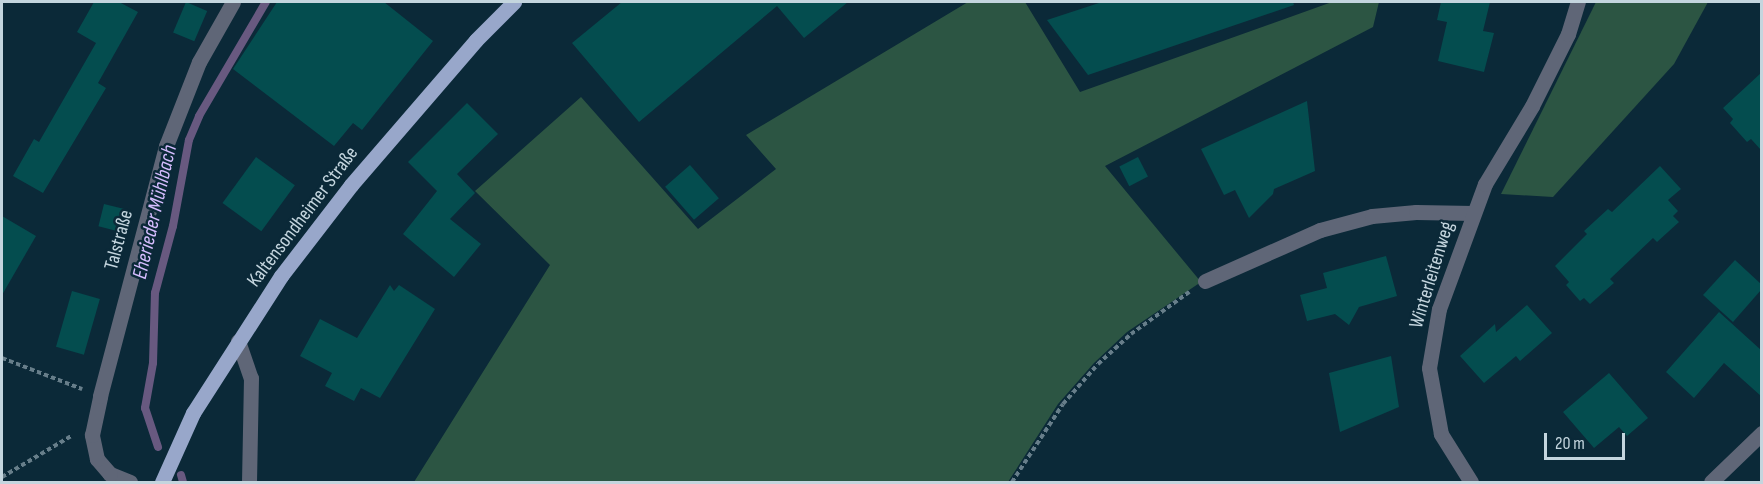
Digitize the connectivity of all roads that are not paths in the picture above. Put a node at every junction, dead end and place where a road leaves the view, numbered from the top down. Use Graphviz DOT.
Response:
graph roads {
  1 [pos="233,2"];
  2 [pos="514,2"];
  3 [pos="1578,2"];
  4 [pos="1473,213"];
  5 [pos="1205,280"];
  6 [pos="238,341"];
  7 [pos="1761,433"];
  8 [pos="130,483"];
  9 [pos="162,483"];
  10 [pos="249,483"];
  11 [pos="1471,483"];
  12 [pos="1711,483"];
  1 -- 8 [label="street, Talstraße"];
  2 -- 6 [label="main road, Kaltensondheimer Straße"];
  3 -- 4 [label="street, Winterleitenweg"];
  4 -- 5 [label="street, Winterleitenweg"];
  4 -- 11 [label="street, Winterleitenweg"];
  6 -- 9 [label="main road, Kaltensondheimer Straße"];
  6 -- 10 [label="street"];
  7 -- 12 [label="street"];
}
